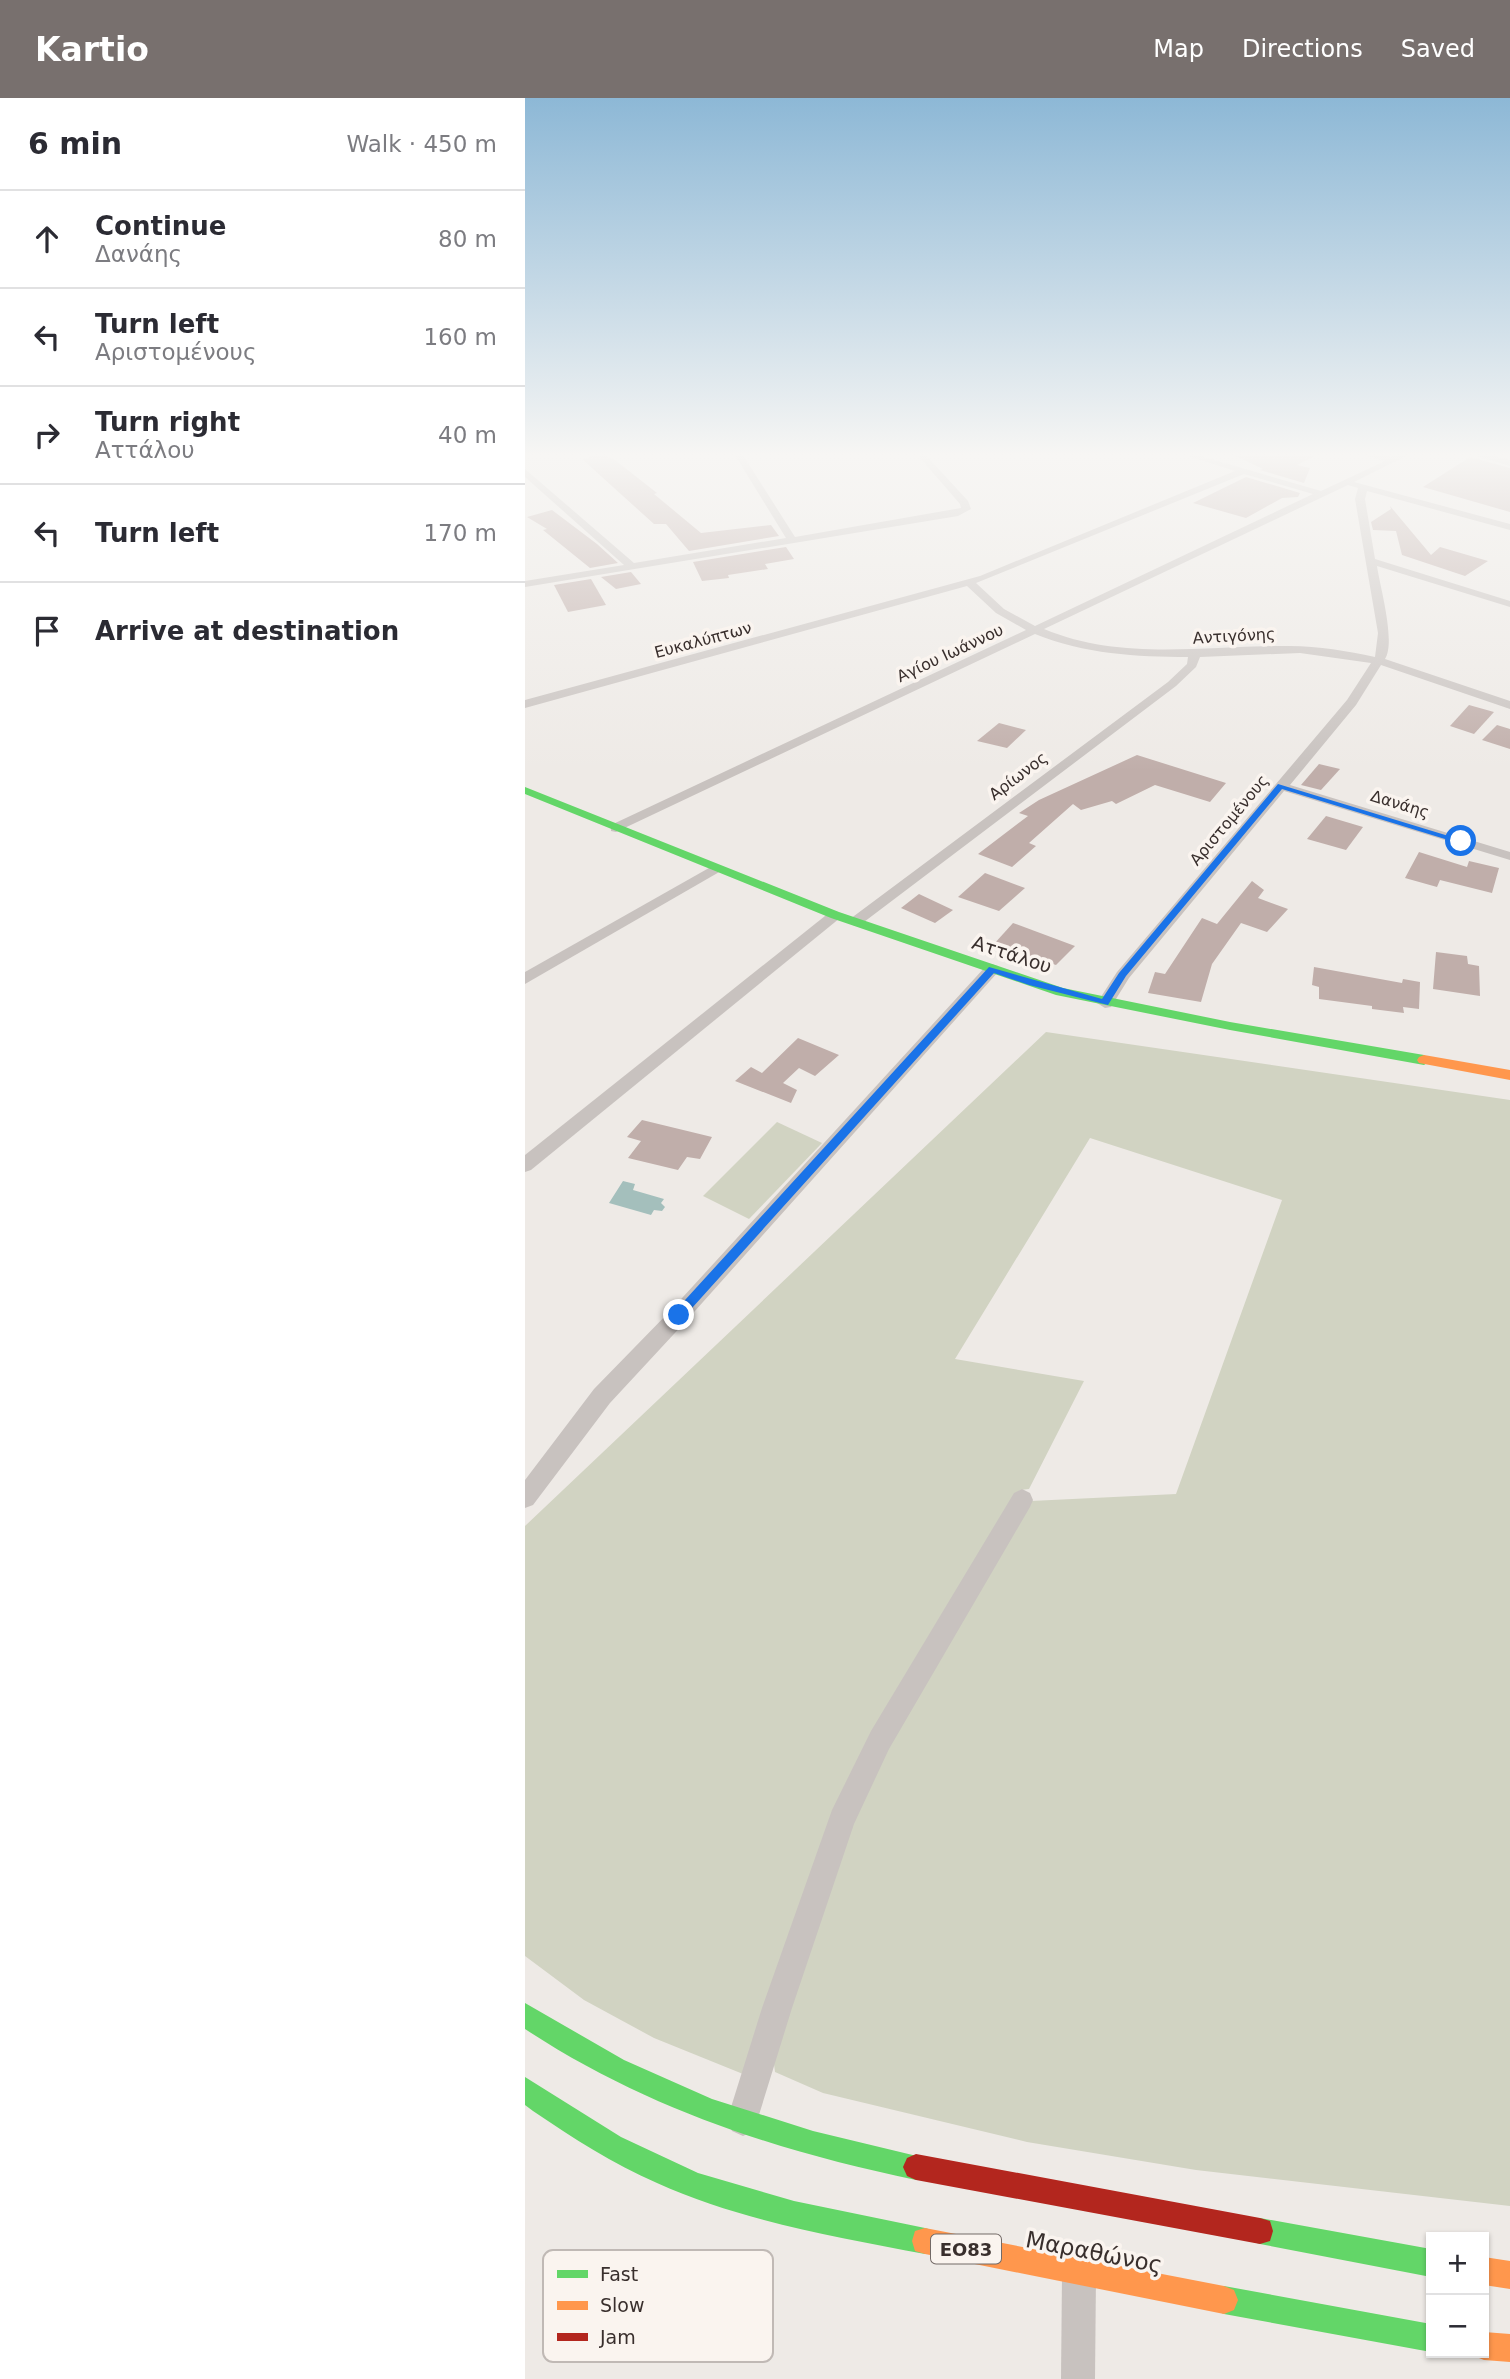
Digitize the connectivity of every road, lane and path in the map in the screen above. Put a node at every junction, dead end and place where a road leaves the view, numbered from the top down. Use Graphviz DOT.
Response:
graph roads {
  1 [pos="623,558"];
  2 [pos="686,558"];
  3 [pos="1027,558"];
  4 [pos="1186,558"];
  5 [pos="1370,561"];
  6 [pos="633,567"];
  7 [pos="969,582"];
  8 [pos="525,584"];
  9 [pos="1510,604"];
  10 [pos="1036,630"];
  11 [pos="1195,654"];
  12 [pos="1382,660"];
  13 [pos="525,705"];
  14 [pos="1510,705"];
  15 [pos="1280,786"];
  16 [pos="525,790"];
  17 [pos="616,828"];
  18 [pos="1510,856"];
  19 [pos="716,868"];
  20 [pos="835,915"];
  21 [pos="855,922"];
  22 [pos="992,969"];
  23 [pos="525,979"];
  24 [pos="1105,1003"];
  25 [pos="1510,1075"];
  26 [pos="525,1165"];
  27 [pos="525,1498"];
  28 [pos="1022,1500"];
  29 [pos="525,2015"];
  30 [pos="525,2090"];
  31 [pos="743,2121"];
  32 [pos="1426,2262"];
  33 [pos="1489,2273"];
  34 [pos="1079,2274"];
  35 [pos="1510,2275"];
  36 [pos="1426,2337"];
  37 [pos="1489,2346"];
  38 [pos="1510,2348"];
  39 [pos="1078,2379"];
  1 -- 6 [label="street"];
  2 -- 6 [label="street"];
  3 -- 7 [label="street, Ευκαλύπτων"];
  4 -- 10 [label="street, Αγίου Ιωάννου"];
  5 -- 9 [label="street"];
  5 -- 12 [label="street"];
  6 -- 8 [label="street"];
  7 -- 10 [label="street, Αντιγόνης"];
  7 -- 13 [label="street, Ευκαλύπτων"];
  10 -- 11 [label="street, Αντιγόνης"];
  10 -- 17 [label="street, Αγίου Ιωάννου"];
  11 -- 12 [label="street, Αντιγόνης"];
  11 -- 21 [label="street, Αρίωνος"];
  12 -- 14 [label="street, Αντιγόνης"];
  12 -- 15 [label="street, Αριστομένους"];
  15 -- 18 [label="street, Δανάης"];
  15 -- 24 [label="street, Αριστομένους"];
  16 -- 17 [label="street, Αττάλου"];
  17 -- 19 [label="street, Αττάλου"];
  19 -- 20 [label="street, Αττάλου"];
  19 -- 23 [label="street"];
  20 -- 21 [label="street, Αττάλου"];
  20 -- 26 [label="street"];
  21 -- 22 [label="street, Αττάλου"];
  22 -- 24 [label="street, Αττάλου"];
  22 -- 27 [label="street"];
  24 -- 25 [label="street, Αττάλου"];
  28 -- 31 [label="street"];
  29 -- 31 [label="street"];
  30 -- 34 [label="street, Μαραθώνος / ΕΟ83"];
  31 -- 32 [label="street"];
  33 -- 35 [label="street"];
  34 -- 36 [label="street, Μαραθώνος / ΕΟ83"];
  34 -- 39 [label="street"];
  37 -- 38 [label="street"];
}
